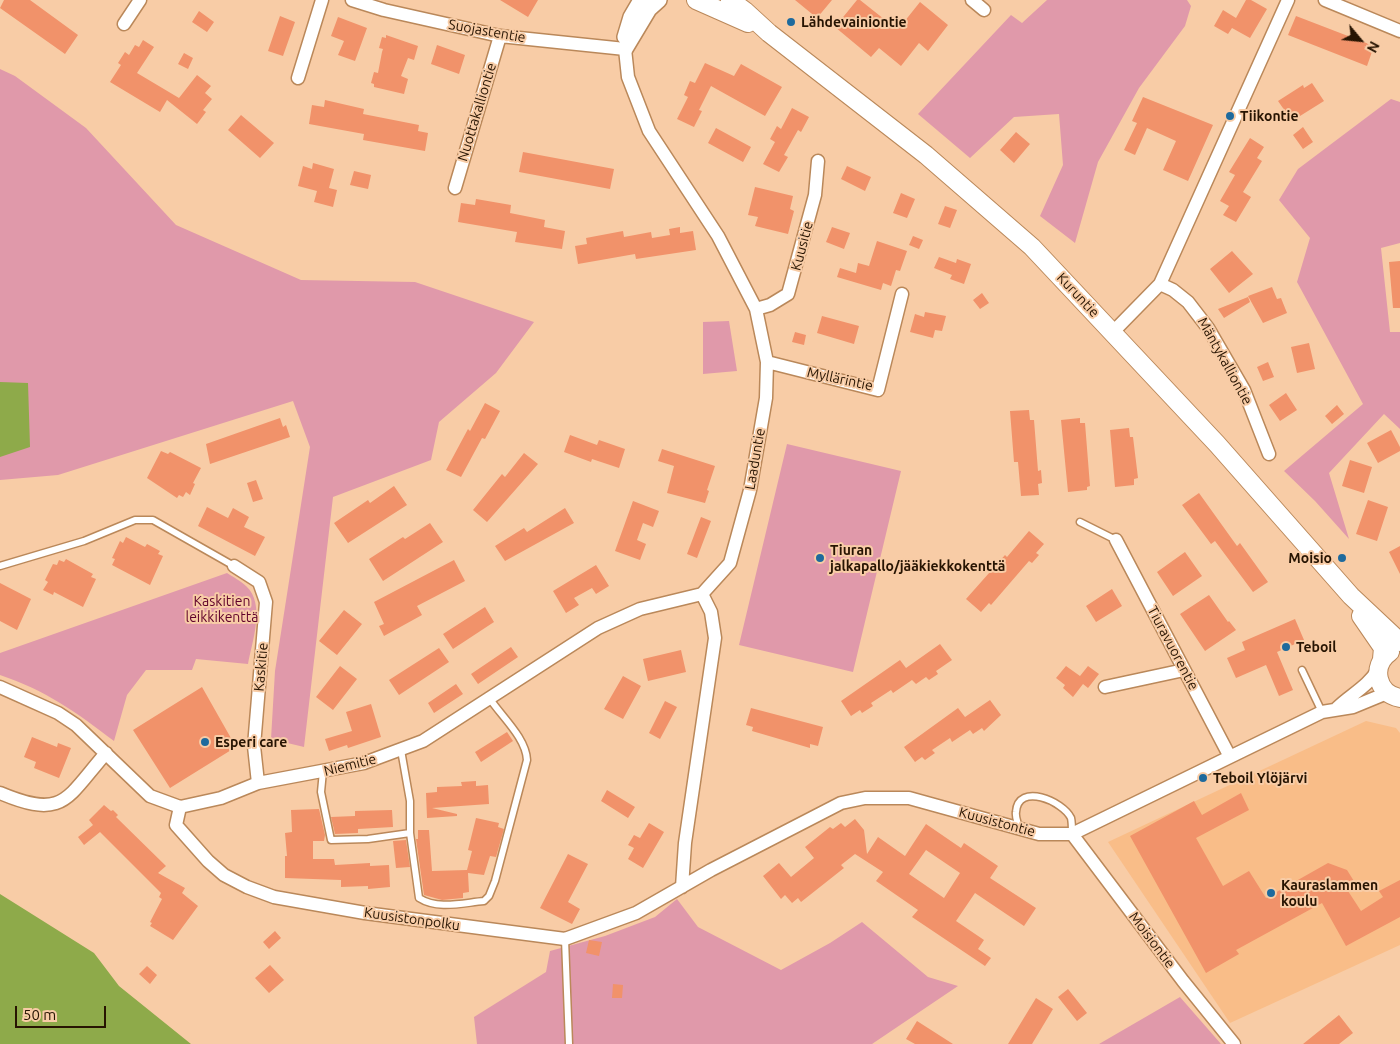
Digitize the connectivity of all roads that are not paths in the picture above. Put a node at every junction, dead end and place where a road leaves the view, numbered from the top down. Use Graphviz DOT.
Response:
graph roads {
  1 [pos="140,0"];
  2 [pos="322,0"];
  3 [pos="352,0"];
  4 [pos="641,0"];
  5 [pos="659,0"];
  6 [pos="696,0"];
  7 [pos="730,0"];
  8 [pos="972,0"];
  9 [pos="1288,0"];
  10 [pos="1325,0"];
  11 [pos="984,10"];
  12 [pos="124,24"];
  13 [pos="1400,31"];
  14 [pos="769,33"];
  15 [pos="500,36"];
  16 [pos="625,49"];
  17 [pos="298,78"];
  18 [pos="818,161"];
  19 [pos="454,188"];
  20 [pos="1160,284"];
  21 [pos="902,294"];
  22 [pos="756,309"];
  23 [pos="1112,333"];
  24 [pos="767,362"];
  25 [pos="1269,454"];
  26 [pos="1080,522"];
  27 [pos="1116,540"];
  28 [pos="0,566"];
  29 [pos="234,566"];
  30 [pos="702,594"];
  31 [pos="1351,596"];
  32 [pos="1400,642"];
  33 [pos="1400,649"];
  34 [pos="1380,664"];
  35 [pos="1184,670"];
  36 [pos="1302,670"];
  37 [pos="0,687"];
  38 [pos="1105,687"];
  39 [pos="1393,696"];
  40 [pos="490,699"];
  41 [pos="1337,708"];
  42 [pos="1322,712"];
  43 [pos="401,750"];
  44 [pos="106,753"];
  45 [pos="1229,756"];
  46 [pos="323,771"];
  47 [pos="258,783"];
  48 [pos="0,794"];
  49 [pos="180,807"];
  50 [pos="1019,828"];
  51 [pos="410,833"];
  52 [pos="1072,834"];
  53 [pos="682,887"];
  54 [pos="565,939"];
  55 [pos="569,1044"];
  56 [pos="1234,1044"];
  1 -- 12 [label="street"];
  2 -- 17 [label="street"];
  3 -- 15 [label="street, Suojastentie"];
  4 -- 16 [label="street, Laaduntie"];
  5 -- 16 [label="street"];
  6 -- 14 [label="main road, Kuruntie"];
  7 -- 14 [label="main road, Kuruntie"];
  8 -- 11 [label="street"];
  9 -- 20 [label="street"];
  10 -- 13 [label="street"];
  14 -- 23 [label="main road, Kuruntie"];
  15 -- 16 [label="street, Suojastentie"];
  15 -- 19 [label="street, Nuottakalliontie"];
  16 -- 22 [label="street, Laaduntie"];
  18 -- 22 [label="street, Kuusitie"];
  20 -- 23 [label="street"];
  20 -- 25 [label="street, Mäntykalliontie"];
  21 -- 24 [label="street, Myllärintie"];
  22 -- 24 [label="street, Laaduntie"];
  23 -- 31 [label="main road, Kuruntie"];
  24 -- 30 [label="street, Laaduntie"];
  26 -- 27 [label="lane"];
  27 -- 35 [label="street, Tiuravuorentie"];
  28 -- 29 [label="lane"];
  29 -- 47 [label="street, Kaskitie"];
  30 -- 40 [label="street, Niemitie"];
  30 -- 53 [label="street"];
  31 -- 32 [label="main road, Kuruntie"];
  31 -- 34 [label="main road, Kuruntie"];
  33 -- 34 [label="main road"];
  34 -- 39 [label="main road, Kuruntie"];
  34 -- 41 [label="street, Kuusistontie"];
  35 -- 38 [label="street"];
  35 -- 45 [label="street, Tiuravuorentie"];
  36 -- 42 [label="lane"];
  37 -- 44 [label="street"];
  39 -- 41 [label="street, Kuusistontie"];
  40 -- 43 [label="street, Niemitie"];
  40 -- 51 [label="lane"];
  41 -- 42 [label="street, Kuusistontie"];
  42 -- 45 [label="street, Kuusistontie"];
  43 -- 46 [label="street, Niemitie"];
  43 -- 51 [label="lane"];
  44 -- 48 [label="street"];
  44 -- 49 [label="street"];
  45 -- 52 [label="street, Kuusistontie"];
  46 -- 47 [label="street, Niemitie"];
  46 -- 51 [label="lane"];
  47 -- 49 [label="street, Niemitie"];
  49 -- 54 [label="street, Kuusistonpolku"];
  50 -- 52 [label="street, Kuusistontie"];
  50 -- 52 [label="lane"];
  50 -- 53 [label="street, Kuusistontie"];
  52 -- 56 [label="street, Moisiontie"];
  53 -- 54 [label="street, Kuusistonpolku"];
  54 -- 55 [label="lane"];
}
